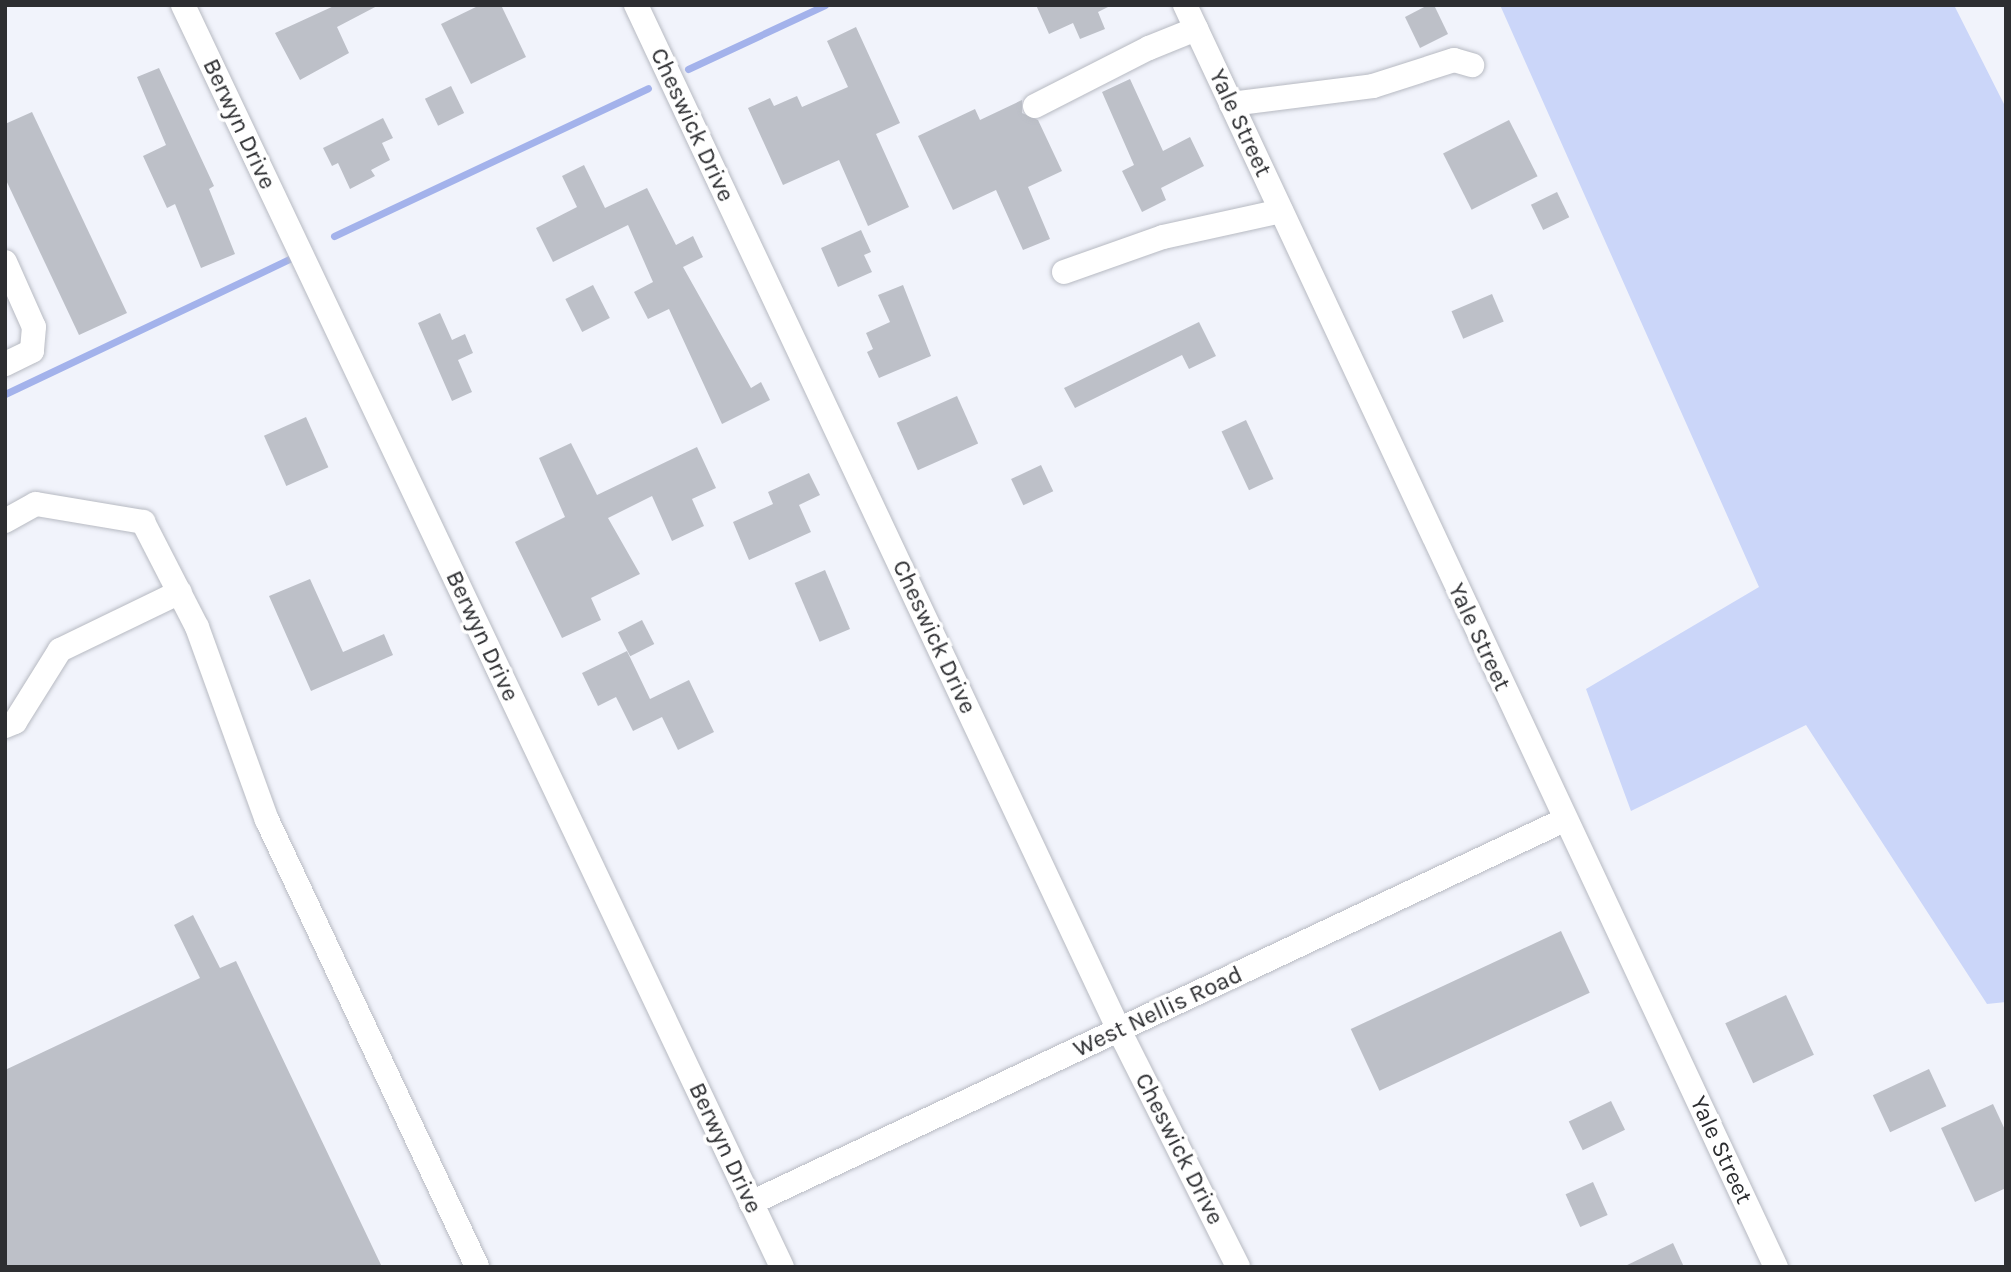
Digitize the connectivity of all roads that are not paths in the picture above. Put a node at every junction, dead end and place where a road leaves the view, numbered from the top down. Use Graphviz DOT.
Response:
graph roads {
  1 [pos="183,5"];
  2 [pos="636,5"];
  3 [pos="1185,5"];
  4 [pos="1196,30"];
  5 [pos="1472,65"];
  6 [pos="1231,104"];
  7 [pos="1035,106"];
  8 [pos="1281,211"];
  9 [pos="5,262"];
  10 [pos="1064,272"];
  11 [pos="5,364"];
  12 [pos="5,520"];
  13 [pos="180,592"];
  14 [pos="5,726"];
  15 [pos="1564,820"];
  16 [pos="1119,1030"];
  17 [pos="751,1203"];
  18 [pos="477,1267"];
  19 [pos="782,1267"];
  20 [pos="1238,1267"];
  21 [pos="1776,1267"];
  1 -- 17 [label="street, Berwyn Drive"];
  2 -- 16 [label="street, Cheswick Drive"];
  3 -- 4 [label="street, Yale Street"];
  4 -- 6 [label="street, Yale Street"];
  4 -- 7 [label="street"];
  5 -- 6 [label="street"];
  6 -- 8 [label="street, Yale Street"];
  8 -- 10 [label="street"];
  8 -- 15 [label="street, Yale Street"];
  9 -- 11 [label="street"];
  12 -- 13 [label="street"];
  13 -- 14 [label="street"];
  13 -- 18 [label="street"];
  15 -- 16 [label="street, West Nellis Road"];
  15 -- 21 [label="street, Yale Street"];
  16 -- 17 [label="street, West Nellis Road"];
  16 -- 20 [label="street, Cheswick Drive"];
  17 -- 19 [label="street, Berwyn Drive"];
}
